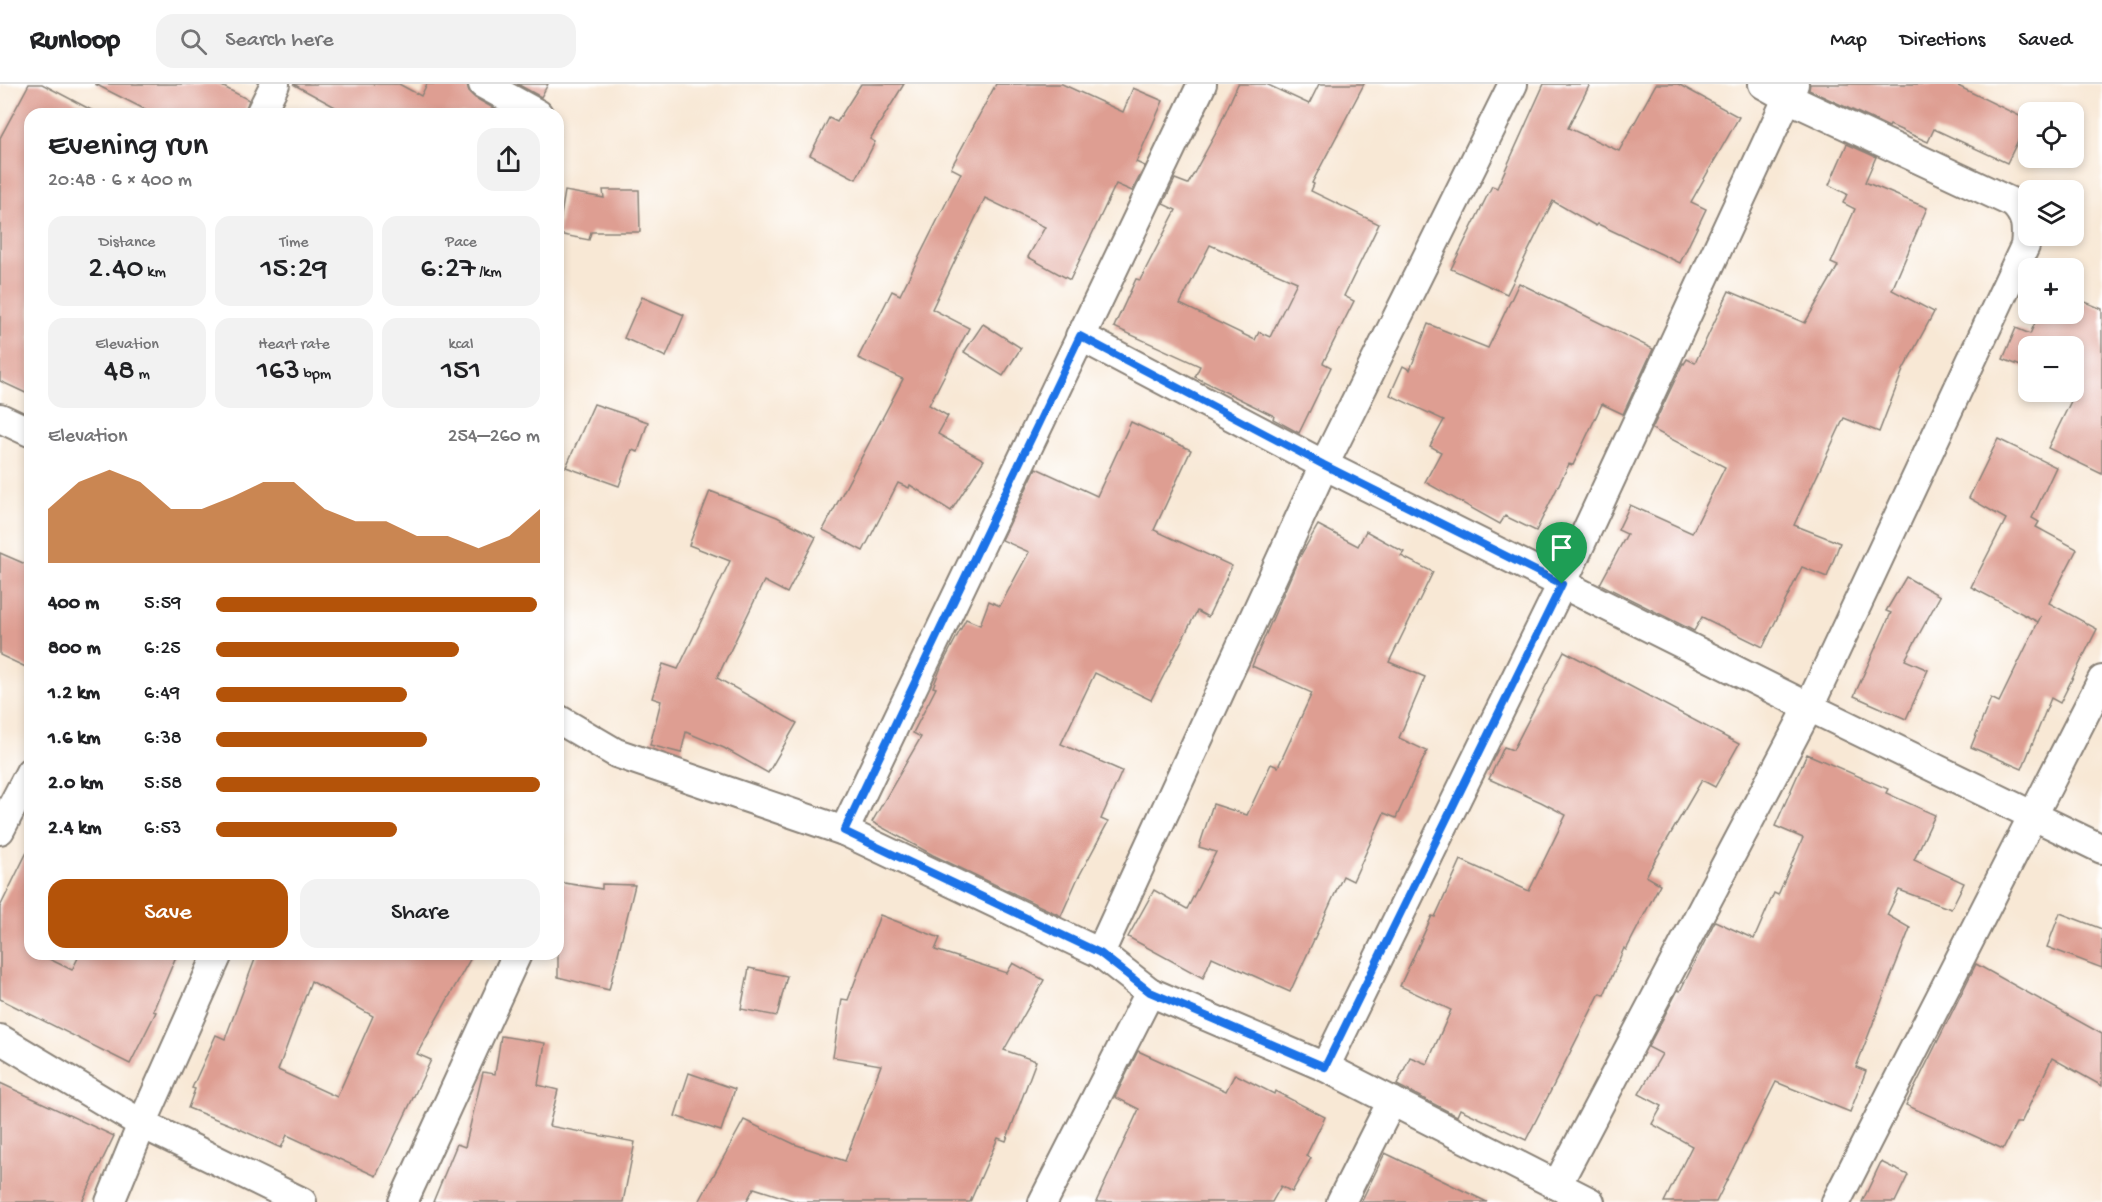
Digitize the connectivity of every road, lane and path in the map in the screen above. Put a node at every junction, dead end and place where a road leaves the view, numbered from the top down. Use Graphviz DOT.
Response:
graph roads {
  1 [pos="274,84"];
  2 [pos="483,84"];
  3 [pos="1202,84"];
  4 [pos="1513,84"];
  5 [pos="1763,84"];
  6 [pos="1791,91"];
  7 [pos="263,108"];
  8 [pos="527,108"];
  9 [pos="1080,336"];
  10 [pos="0,418"];
  11 [pos="24,429"];
  12 [pos="1324,465"];
  13 [pos="1562,584"];
  14 [pos="2102,680"];
  15 [pos="1809,707"];
  16 [pos="564,723"];
  17 [pos="24,784"];
  18 [pos="2033,817"];
  19 [pos="0,830"];
  20 [pos="844,831"];
  21 [pos="2102,849"];
  22 [pos="1100,953"];
  23 [pos="215,960"];
  24 [pos="514,960"];
  25 [pos="1150,992"];
  26 [pos="0,1039"];
  27 [pos="1325,1067"];
  28 [pos="1392,1101"];
  29 [pos="142,1124"];
  30 [pos="1557,1185"];
  31 [pos="110,1202"];
  32 [pos="302,1202"];
  33 [pos="403,1202"];
  34 [pos="1043,1202"];
  35 [pos="1341,1202"];
  36 [pos="1590,1202"];
  37 [pos="1836,1202"];
  1 -- 7 [label="street"];
  2 -- 8 [label="street"];
  3 -- 9 [label="street"];
  4 -- 12 [label="street"];
  5 -- 6 [label="street"];
  6 -- 13 [label="street"];
  6 -- 15 [label="street"];
  9 -- 12 [label="street"];
  9 -- 20 [label="street"];
  10 -- 11 [label="street"];
  12 -- 13 [label="street"];
  12 -- 22 [label="street"];
  13 -- 15 [label="street"];
  13 -- 27 [label="street"];
  14 -- 18 [label="street"];
  15 -- 18 [label="street"];
  15 -- 30 [label="street"];
  16 -- 20 [label="street"];
  17 -- 19 [label="street"];
  18 -- 21 [label="street"];
  18 -- 37 [label="street"];
  20 -- 22 [label="street"];
  22 -- 25 [label="street"];
  23 -- 29 [label="street"];
  24 -- 33 [label="street"];
  25 -- 27 [label="street"];
  25 -- 34 [label="street"];
  26 -- 29 [label="street"];
  27 -- 28 [label="street"];
  28 -- 30 [label="street"];
  28 -- 35 [label="street"];
  29 -- 31 [label="street"];
  29 -- 32 [label="street"];
  30 -- 36 [label="street"];
}
